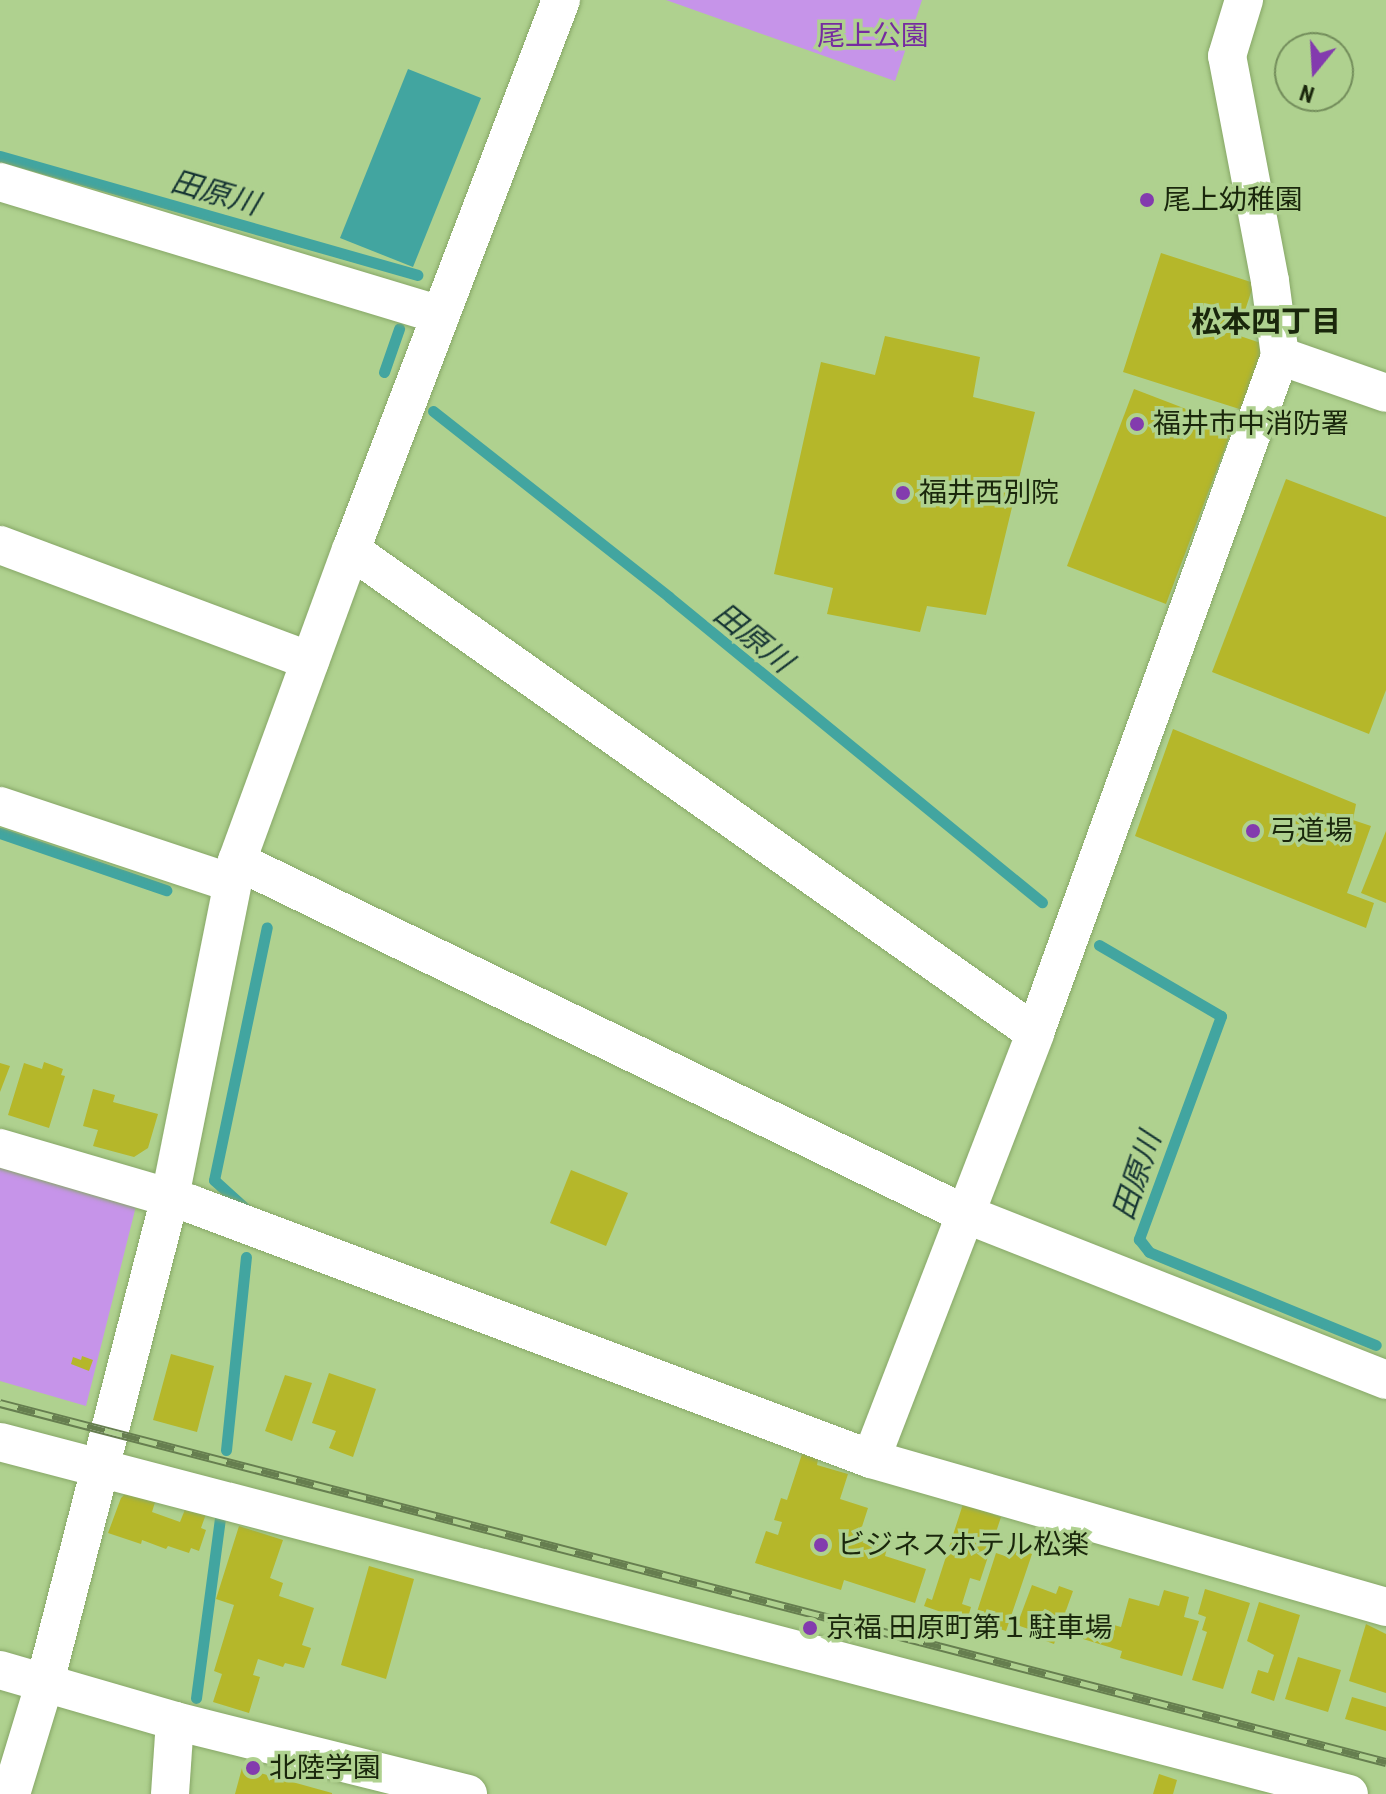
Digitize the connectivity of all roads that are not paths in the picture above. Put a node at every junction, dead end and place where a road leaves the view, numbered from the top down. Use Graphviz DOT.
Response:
graph roads {
  1 [pos="561,0"];
  2 [pos="1244,0"];
  3 [pos="0,182"];
  4 [pos="440,315"];
  5 [pos="1280,356"];
  6 [pos="1386,393"];
  7 [pos="0,545"];
  8 [pos="351,550"];
  9 [pos="310,661"];
  10 [pos="0,806"];
  11 [pos="235,872"];
  12 [pos="1035,1033"];
  13 [pos="0,1148"];
  14 [pos="170,1197"];
  15 [pos="965,1214"];
  16 [pos="1386,1380"];
  17 [pos="0,1442"];
  18 [pos="871,1459"];
  19 [pos="99,1468"];
  20 [pos="1386,1607"];
  21 [pos="0,1670"];
  22 [pos="45,1682"];
  23 [pos="175,1721"];
  24 [pos="11,1794"];
  25 [pos="170,1794"];
  26 [pos="468,1794"];
  27 [pos="1349,1794"];
  1 -- 4 [label="street"];
  2 -- 5 [label="street"];
  3 -- 4 [label="street"];
  4 -- 8 [label="street"];
  5 -- 6 [label="street"];
  5 -- 12 [label="street"];
  7 -- 9 [label="street"];
  8 -- 9 [label="street"];
  8 -- 12 [label="street"];
  9 -- 11 [label="street"];
  10 -- 11 [label="street"];
  11 -- 14 [label="street"];
  11 -- 15 [label="street"];
  12 -- 15 [label="street"];
  13 -- 14 [label="street"];
  14 -- 18 [label="street"];
  14 -- 19 [label="street"];
  15 -- 16 [label="street"];
  15 -- 18 [label="street"];
  17 -- 19 [label="street"];
  18 -- 20 [label="street"];
  19 -- 22 [label="street"];
  19 -- 27 [label="street"];
  21 -- 22 [label="street"];
  22 -- 23 [label="street"];
  22 -- 24 [label="street"];
  23 -- 25 [label="street"];
  23 -- 26 [label="street"];
}
